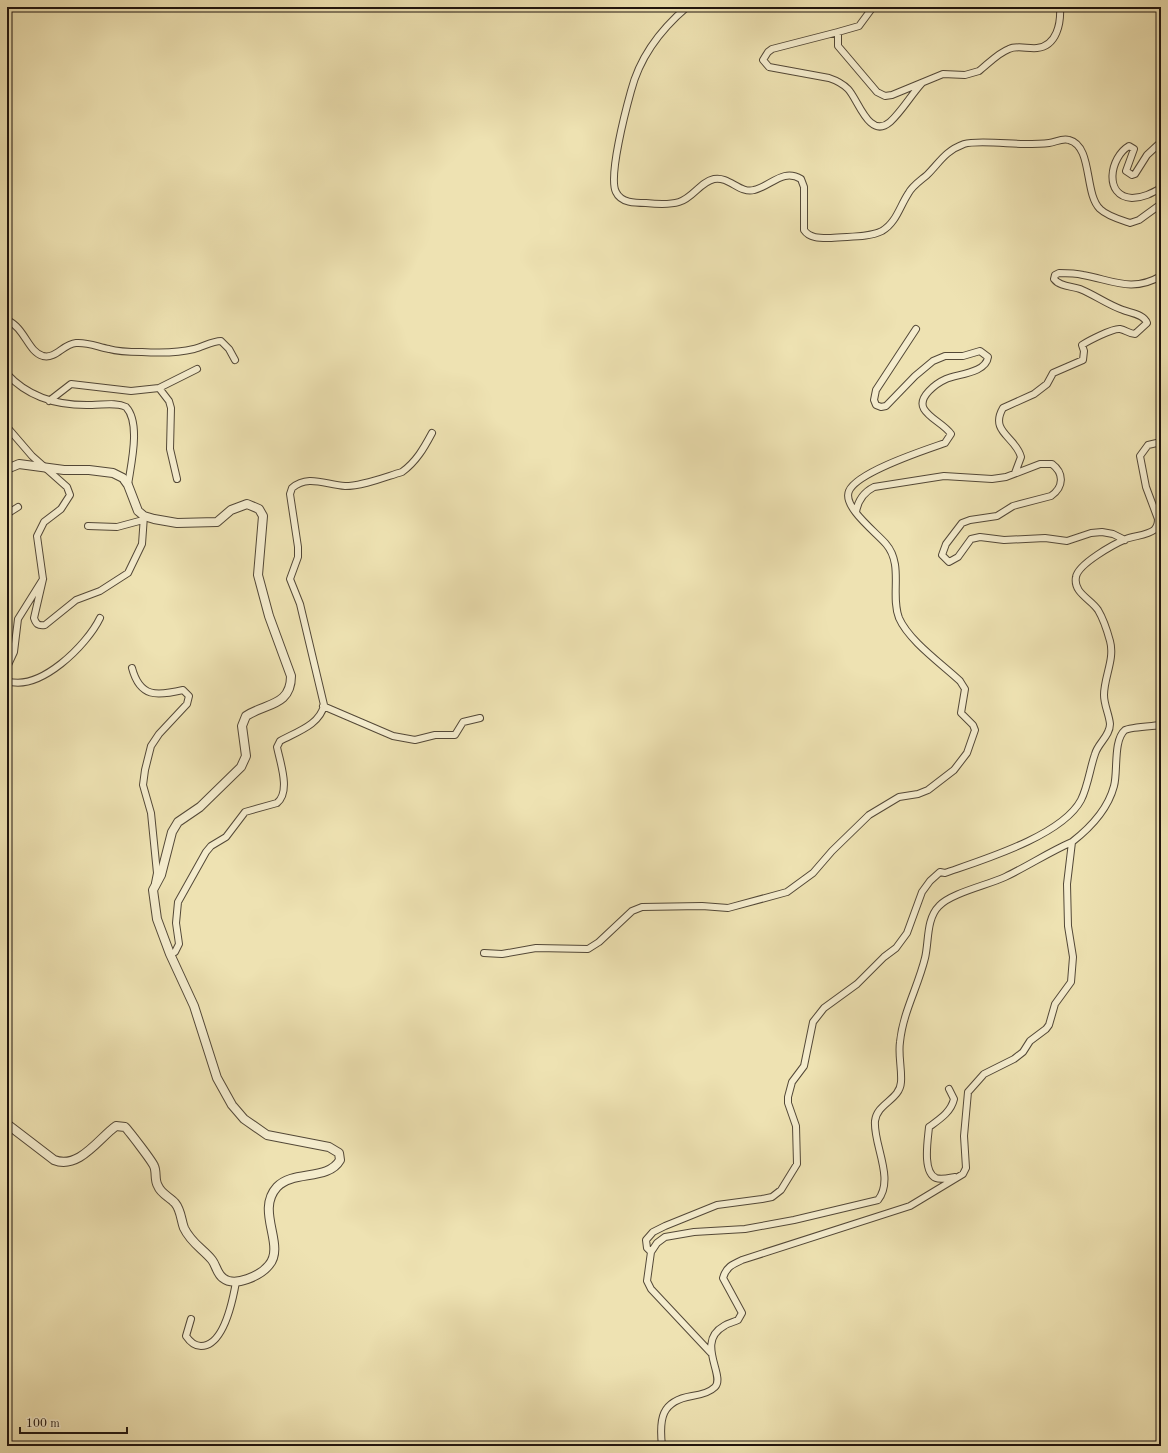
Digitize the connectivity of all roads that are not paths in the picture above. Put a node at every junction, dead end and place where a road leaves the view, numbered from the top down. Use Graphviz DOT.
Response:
graph roads {
  1 [pos="687,7"];
  2 [pos="873,7"];
  3 [pos="1060,7"];
  4 [pos="838,32"];
  5 [pos="924,82"];
  6 [pos="1161,142"];
  7 [pos="1161,188"];
  8 [pos="1161,204"];
  9 [pos="1161,276"];
  10 [pos="7,320"];
  11 [pos="916,329"];
  12 [pos="234,360"];
  13 [pos="197,369"];
  14 [pos="7,374"];
  15 [pos="159,388"];
  16 [pos="49,401"];
  17 [pos="7,427"];
  18 [pos="432,433"];
  19 [pos="1161,442"];
  20 [pos="44,468"];
  21 [pos="7,469"];
  22 [pos="1015,473"];
  23 [pos="177,479"];
  24 [pos="128,485"];
  25 [pos="18,507"];
  26 [pos="856,512"];
  27 [pos="7,514"];
  28 [pos="144,518"];
  29 [pos="88,526"];
  30 [pos="1125,540"];
  31 [pos="43,579"];
  32 [pos="100,618"];
  33 [pos="7,667"];
  34 [pos="132,668"];
  35 [pos="7,681"];
  36 [pos="324,706"];
  37 [pos="480,718"];
  38 [pos="1161,726"];
  39 [pos="1072,842"];
  40 [pos="153,890"];
  41 [pos="484,953"];
  42 [pos="170,954"];
  43 [pos="949,1089"];
  44 [pos="7,1124"];
  45 [pos="956,1176"];
  46 [pos="651,1252"];
  47 [pos="236,1282"];
  48 [pos="191,1319"];
  49 [pos="711,1353"];
  50 [pos="662,1446"];
  1 -- 8 [label="street"];
  2 -- 4 [label="street"];
  3 -- 5 [label="street"];
  4 -- 5 [label="street"];
  4 -- 5 [label="street"];
  6 -- 7 [label="street"];
  9 -- 22 [label="street"];
  10 -- 12 [label="street"];
  11 -- 26 [label="street"];
  13 -- 15 [label="street"];
  14 -- 16 [label="street"];
  15 -- 16 [label="street"];
  15 -- 23 [label="street"];
  16 -- 24 [label="street"];
  17 -- 20 [label="street"];
  18 -- 36 [label="street"];
  19 -- 30 [label="street"];
  20 -- 21 [label="street"];
  20 -- 24 [label="street"];
  20 -- 31 [label="street"];
  22 -- 26 [label="street"];
  22 -- 30 [label="street"];
  24 -- 28 [label="street"];
  25 -- 27 [label="street"];
  26 -- 41 [label="street"];
  28 -- 29 [label="street"];
  28 -- 31 [label="street"];
  28 -- 40 [label="street"];
  30 -- 46 [label="street"];
  31 -- 33 [label="street"];
  32 -- 35 [label="street"];
  34 -- 40 [label="street"];
  36 -- 37 [label="street"];
  36 -- 42 [label="street"];
  38 -- 39 [label="street"];
  39 -- 45 [label="street"];
  39 -- 46 [label="street"];
  40 -- 42 [label="street"];
  42 -- 47 [label="street"];
  43 -- 45 [label="street"];
  44 -- 47 [label="street"];
  45 -- 49 [label="street"];
  46 -- 49 [label="street"];
  47 -- 48 [label="street"];
  49 -- 50 [label="street"];
}
